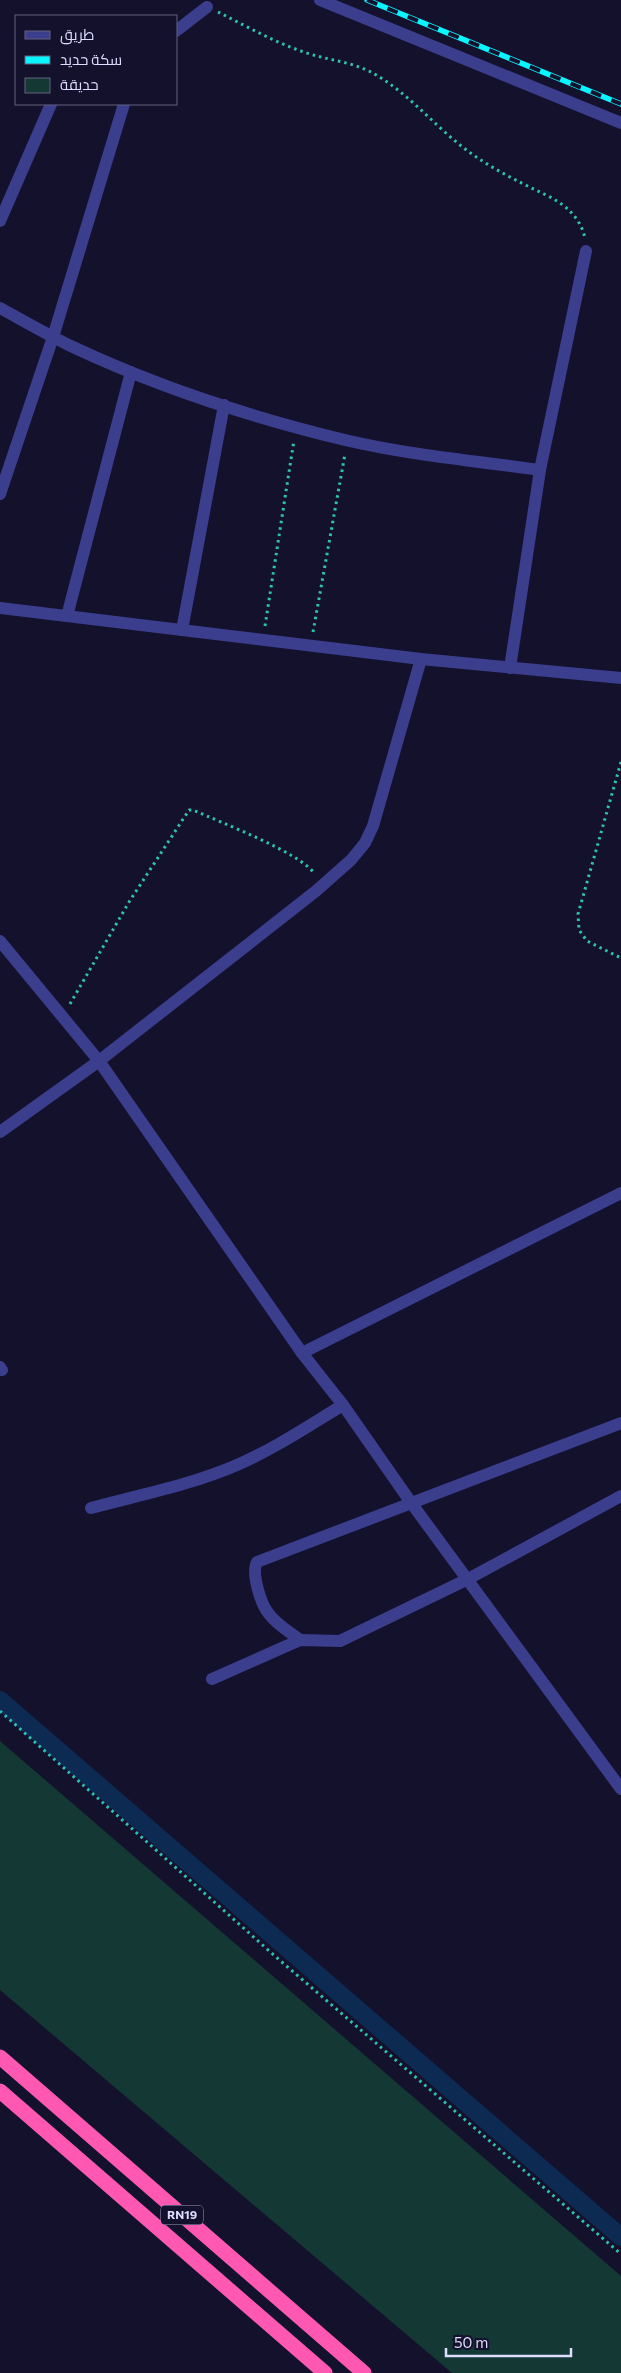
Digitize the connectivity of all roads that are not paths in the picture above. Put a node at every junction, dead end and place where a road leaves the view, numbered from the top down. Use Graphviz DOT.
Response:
graph roads {
  1 [pos="320,0"];
  2 [pos="207,7"];
  3 [pos="178,29"];
  4 [pos="51,105"];
  5 [pos="124,105"];
  6 [pos="621,123"];
  7 [pos="0,222"];
  8 [pos="586,251"];
  9 [pos="0,308"];
  10 [pos="54,337"];
  11 [pos="131,372"];
  12 [pos="224,405"];
  13 [pos="540,470"];
  14 [pos="0,494"];
  15 [pos="0,608"];
  16 [pos="67,616"];
  17 [pos="182,630"];
  18 [pos="421,659"];
  19 [pos="510,668"];
  20 [pos="620,674"];
  21 [pos="0,941"];
  22 [pos="99,1061"];
  23 [pos="0,1132"];
  24 [pos="621,1193"];
  25 [pos="302,1353"];
  26 [pos="343,1405"];
  27 [pos="621,1423"];
  28 [pos="621,1496"];
  29 [pos="412,1504"];
  30 [pos="91,1508"];
  31 [pos="468,1579"];
  32 [pos="300,1640"];
  33 [pos="212,1679"];
  34 [pos="621,1789"];
  35 [pos="0,2057"];
  36 [pos="0,2091"];
  37 [pos="325,2373"];
  38 [pos="364,2373"];
  1 -- 6 [label="street"];
  2 -- 3 [label="street"];
  4 -- 7 [label="street"];
  5 -- 10 [label="street"];
  8 -- 13 [label="street"];
  9 -- 10 [label="street"];
  10 -- 11 [label="street"];
  10 -- 14 [label="street"];
  11 -- 12 [label="street"];
  11 -- 16 [label="street"];
  12 -- 13 [label="street"];
  12 -- 17 [label="street"];
  13 -- 19 [label="street"];
  15 -- 16 [label="street"];
  16 -- 17 [label="street"];
  17 -- 18 [label="street"];
  18 -- 19 [label="street"];
  18 -- 22 [label="street"];
  19 -- 20 [label="street"];
  21 -- 22 [label="street"];
  22 -- 23 [label="street"];
  22 -- 25 [label="street"];
  24 -- 25 [label="street"];
  25 -- 26 [label="street"];
  26 -- 29 [label="street"];
  26 -- 30 [label="street"];
  27 -- 29 [label="street"];
  28 -- 31 [label="street"];
  29 -- 31 [label="street"];
  29 -- 32 [label="street"];
  31 -- 32 [label="street"];
  31 -- 34 [label="street"];
  32 -- 33 [label="street"];
  35 -- 38 [label="highway, RN19"];
  36 -- 37 [label="highway, RN19"];
}
